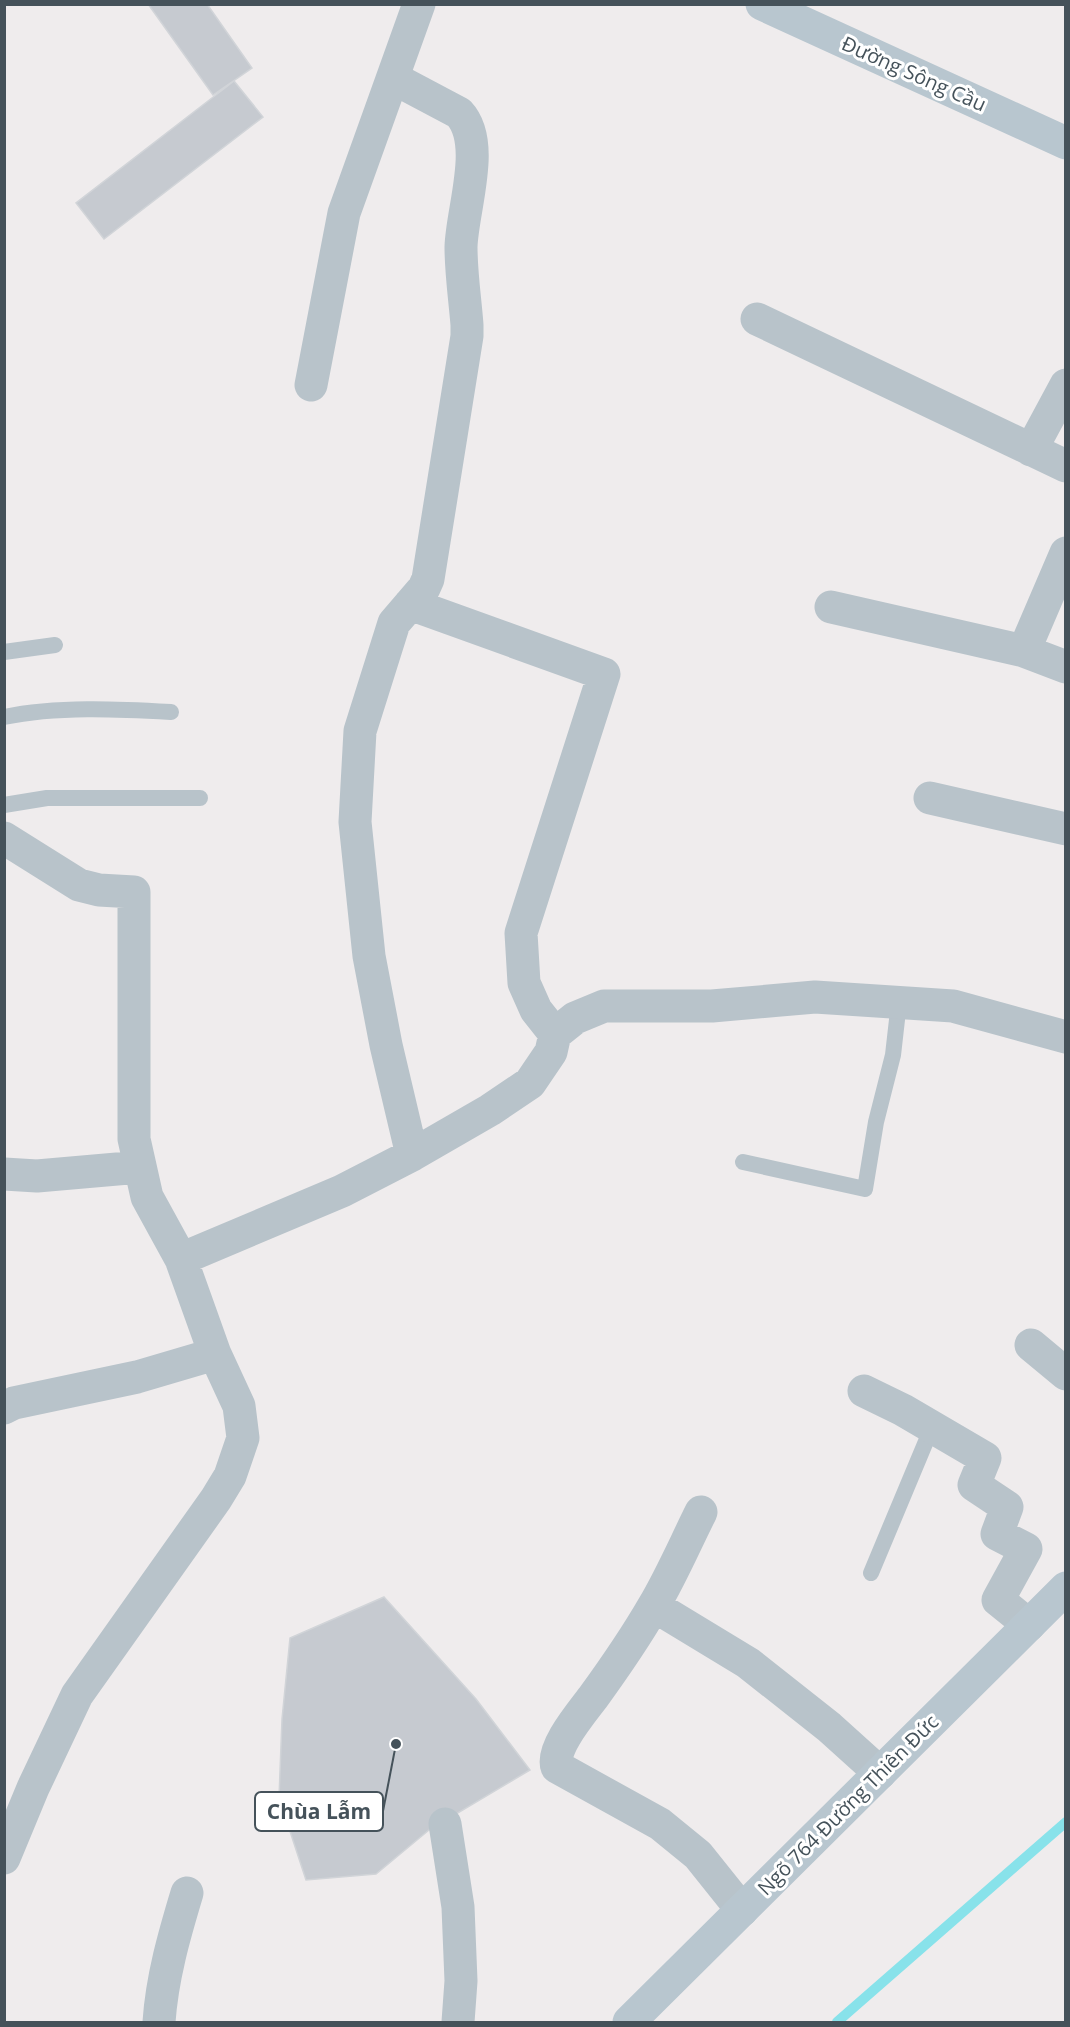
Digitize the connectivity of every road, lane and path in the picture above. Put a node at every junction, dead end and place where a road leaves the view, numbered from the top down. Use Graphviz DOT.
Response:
graph roads {
  1 [pos="419,4"];
  2 [pos="762,4"];
  3 [pos="393,78"];
  4 [pos="1065,143"];
  5 [pos="757,319"];
  6 [pos="311,385"];
  7 [pos="1065,385"];
  8 [pos="1031,450"];
  9 [pos="1065,466"];
  10 [pos="1065,553"];
  11 [pos="411,603"];
  12 [pos="831,607"];
  13 [pos="55,645"];
  14 [pos="1024,651"];
  15 [pos="4,652"];
  16 [pos="1065,667"];
  17 [pos="171,712"];
  18 [pos="4,717"];
  19 [pos="200,798"];
  20 [pos="930,798"];
  21 [pos="4,805"];
  22 [pos="1065,829"];
  23 [pos="4,838"];
  24 [pos="899,1002"];
  25 [pos="555,1034"];
  26 [pos="1065,1037"];
  27 [pos="412,1155"];
  28 [pos="742,1162"];
  29 [pos="140,1167"];
  30 [pos="4,1174"];
  31 [pos="181,1259"];
  32 [pos="1031,1345"];
  33 [pos="215,1354"];
  34 [pos="1065,1374"];
  35 [pos="864,1391"];
  36 [pos="4,1408"];
  37 [pos="932,1427"];
  38 [pos="701,1512"];
  39 [pos="871,1573"];
  40 [pos="1065,1588"];
  41 [pos="654,1606"];
  42 [pos="1029,1625"];
  43 [pos="880,1773"];
  44 [pos="445,1824"];
  45 [pos="4,1858"];
  46 [pos="187,1893"];
  47 [pos="742,1910"];
  48 [pos="159,2022"];
  49 [pos="458,2022"];
  50 [pos="629,2022"];
  1 -- 3 [label="street"];
  2 -- 4 [label="street, Đường Sông Cầu"];
  3 -- 6 [label="street"];
  3 -- 11 [label="street"];
  5 -- 8 [label="street"];
  7 -- 8 [label="street"];
  8 -- 9 [label="street"];
  10 -- 14 [label="street"];
  11 -- 25 [label="street"];
  11 -- 27 [label="street"];
  12 -- 14 [label="street"];
  13 -- 15 [label="lane"];
  14 -- 16 [label="street"];
  17 -- 18 [label="lane"];
  19 -- 21 [label="lane"];
  20 -- 22 [label="street"];
  23 -- 29 [label="street"];
  24 -- 25 [label="street"];
  24 -- 26 [label="street"];
  24 -- 28 [label="lane"];
  25 -- 27 [label="street"];
  27 -- 31 [label="street"];
  29 -- 30 [label="street"];
  29 -- 31 [label="street"];
  31 -- 33 [label="street"];
  32 -- 34 [label="street"];
  33 -- 36 [label="street"];
  33 -- 45 [label="street"];
  35 -- 37 [label="street"];
  37 -- 39 [label="lane"];
  37 -- 42 [label="street"];
  38 -- 41 [label="street"];
  40 -- 42 [label="street, Ngõ 764 Đường Thiên Đức"];
  41 -- 43 [label="street"];
  41 -- 47 [label="street"];
  42 -- 43 [label="street, Ngõ 764 Đường Thiên Đức"];
  43 -- 47 [label="street, Ngõ 764 Đường Thiên Đức"];
  44 -- 49 [label="street"];
  46 -- 48 [label="street"];
  47 -- 50 [label="street, Ngõ 764 Đường Thiên Đức"];
}
